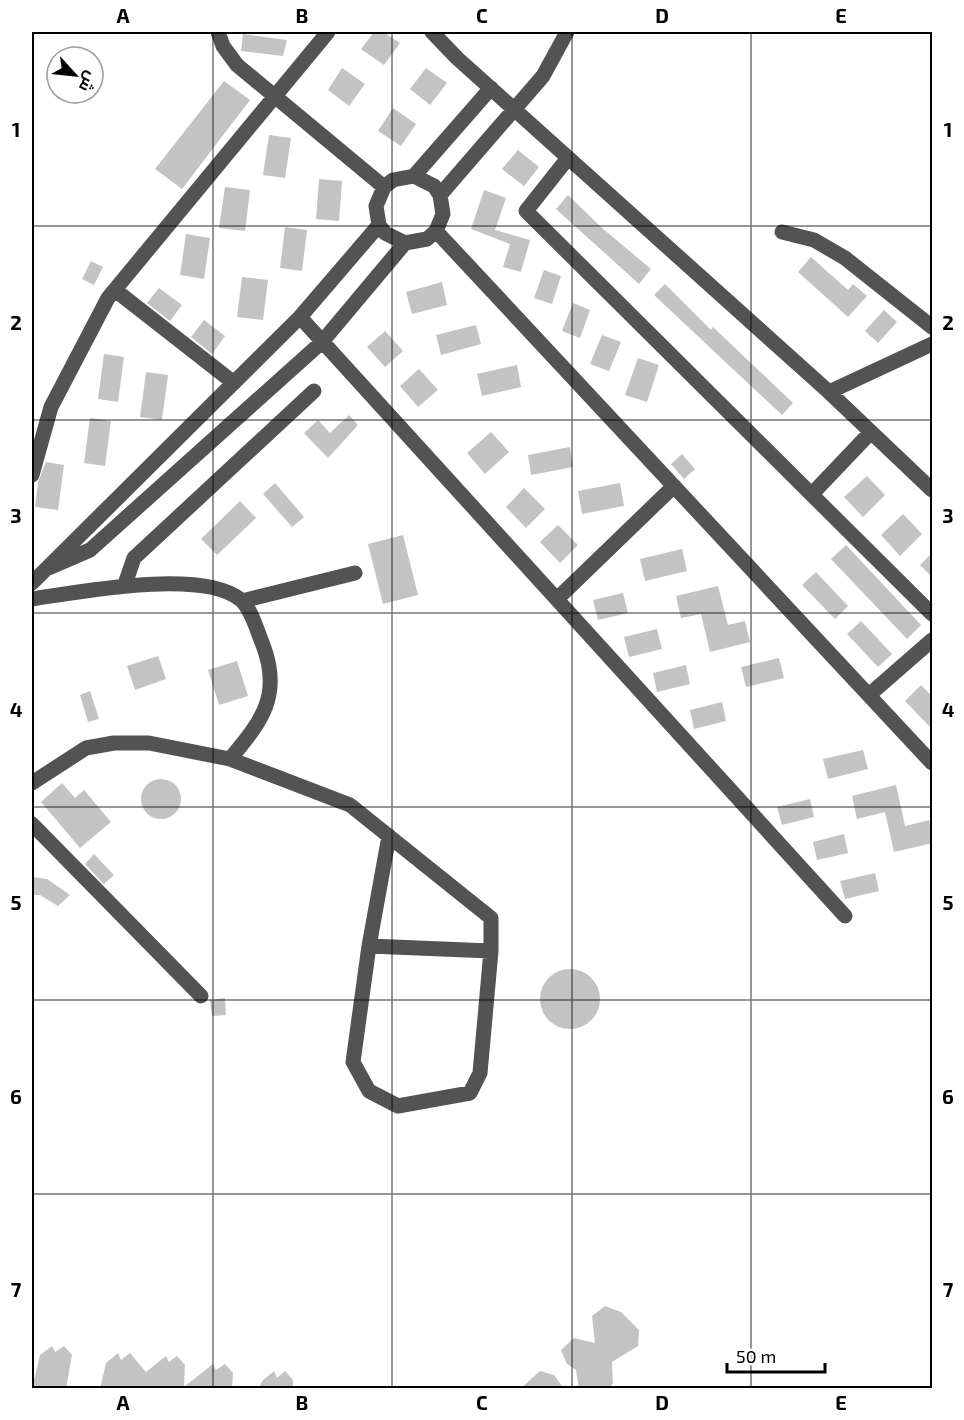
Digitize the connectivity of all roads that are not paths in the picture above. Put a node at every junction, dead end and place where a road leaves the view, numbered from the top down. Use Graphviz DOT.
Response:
graph roads {
  1 [pos="218,32"];
  2 [pos="328,32"];
  3 [pos="432,32"];
  4 [pos="567,32"];
  5 [pos="491,88"];
  6 [pos="276,96"];
  7 [pos="515,110"];
  8 [pos="568,158"];
  9 [pos="414,176"];
  10 [pos="384,187"];
  11 [pos="440,195"];
  12 [pos="379,225"];
  13 [pos="436,231"];
  14 [pos="782,232"];
  15 [pos="405,243"];
  16 [pos="115,290"];
  17 [pos="300,317"];
  18 [pos="933,327"];
  19 [pos="322,342"];
  20 [pos="933,344"];
  21 [pos="234,383"];
  22 [pos="314,391"];
  23 [pos="828,392"];
  24 [pos="871,432"];
  25 [pos="32,475"];
  26 [pos="674,486"];
  27 [pos="933,490"];
  28 [pos="812,494"];
  29 [pos="46,569"];
  30 [pos="355,573"];
  31 [pos="32,583"];
  32 [pos="125,584"];
  33 [pos="32,599"];
  34 [pos="557,599"];
  35 [pos="242,601"];
  36 [pos="933,614"];
  37 [pos="933,640"];
  38 [pos="869,695"];
  39 [pos="230,759"];
  40 [pos="933,763"];
  41 [pos="32,783"];
  42 [pos="32,824"];
  43 [pos="389,836"];
  44 [pos="845,916"];
  45 [pos="369,946"];
  46 [pos="491,951"];
  47 [pos="201,996"];
  1 -- 6 [label="street"];
  2 -- 6 [label="street"];
  3 -- 5 [label="street"];
  4 -- 7 [label="street"];
  5 -- 7 [label="street"];
  5 -- 9 [label="street"];
  6 -- 10 [label="street"];
  6 -- 16 [label="street"];
  7 -- 8 [label="street"];
  7 -- 11 [label="street"];
  8 -- 23 [label="street"];
  8 -- 28 [label="street"];
  9 -- 10 [label="street"];
  9 -- 11 [label="street"];
  10 -- 12 [label="street"];
  11 -- 13 [label="street"];
  12 -- 15 [label="street"];
  12 -- 17 [label="street"];
  13 -- 15 [label="street"];
  13 -- 26 [label="street"];
  14 -- 18 [label="street"];
  15 -- 19 [label="street"];
  16 -- 21 [label="street"];
  16 -- 25 [label="street"];
  17 -- 19 [label="street"];
  17 -- 21 [label="street"];
  19 -- 29 [label="street"];
  19 -- 34 [label="street"];
  20 -- 23 [label="street"];
  21 -- 29 [label="street"];
  22 -- 32 [label="street"];
  23 -- 24 [label="street"];
  24 -- 27 [label="street"];
  24 -- 28 [label="street"];
  26 -- 34 [label="street"];
  26 -- 38 [label="street"];
  28 -- 36 [label="street"];
  29 -- 31 [label="street"];
  30 -- 35 [label="street"];
  32 -- 33 [label="street"];
  32 -- 35 [label="street"];
  34 -- 44 [label="street"];
  35 -- 39 [label="street"];
  37 -- 38 [label="street"];
  38 -- 40 [label="street"];
  39 -- 41 [label="street"];
  39 -- 43 [label="street"];
  42 -- 47 [label="street"];
  43 -- 45 [label="street"];
  43 -- 46 [label="street"];
  45 -- 46 [label="street"];
  45 -- 46 [label="street"];
}
